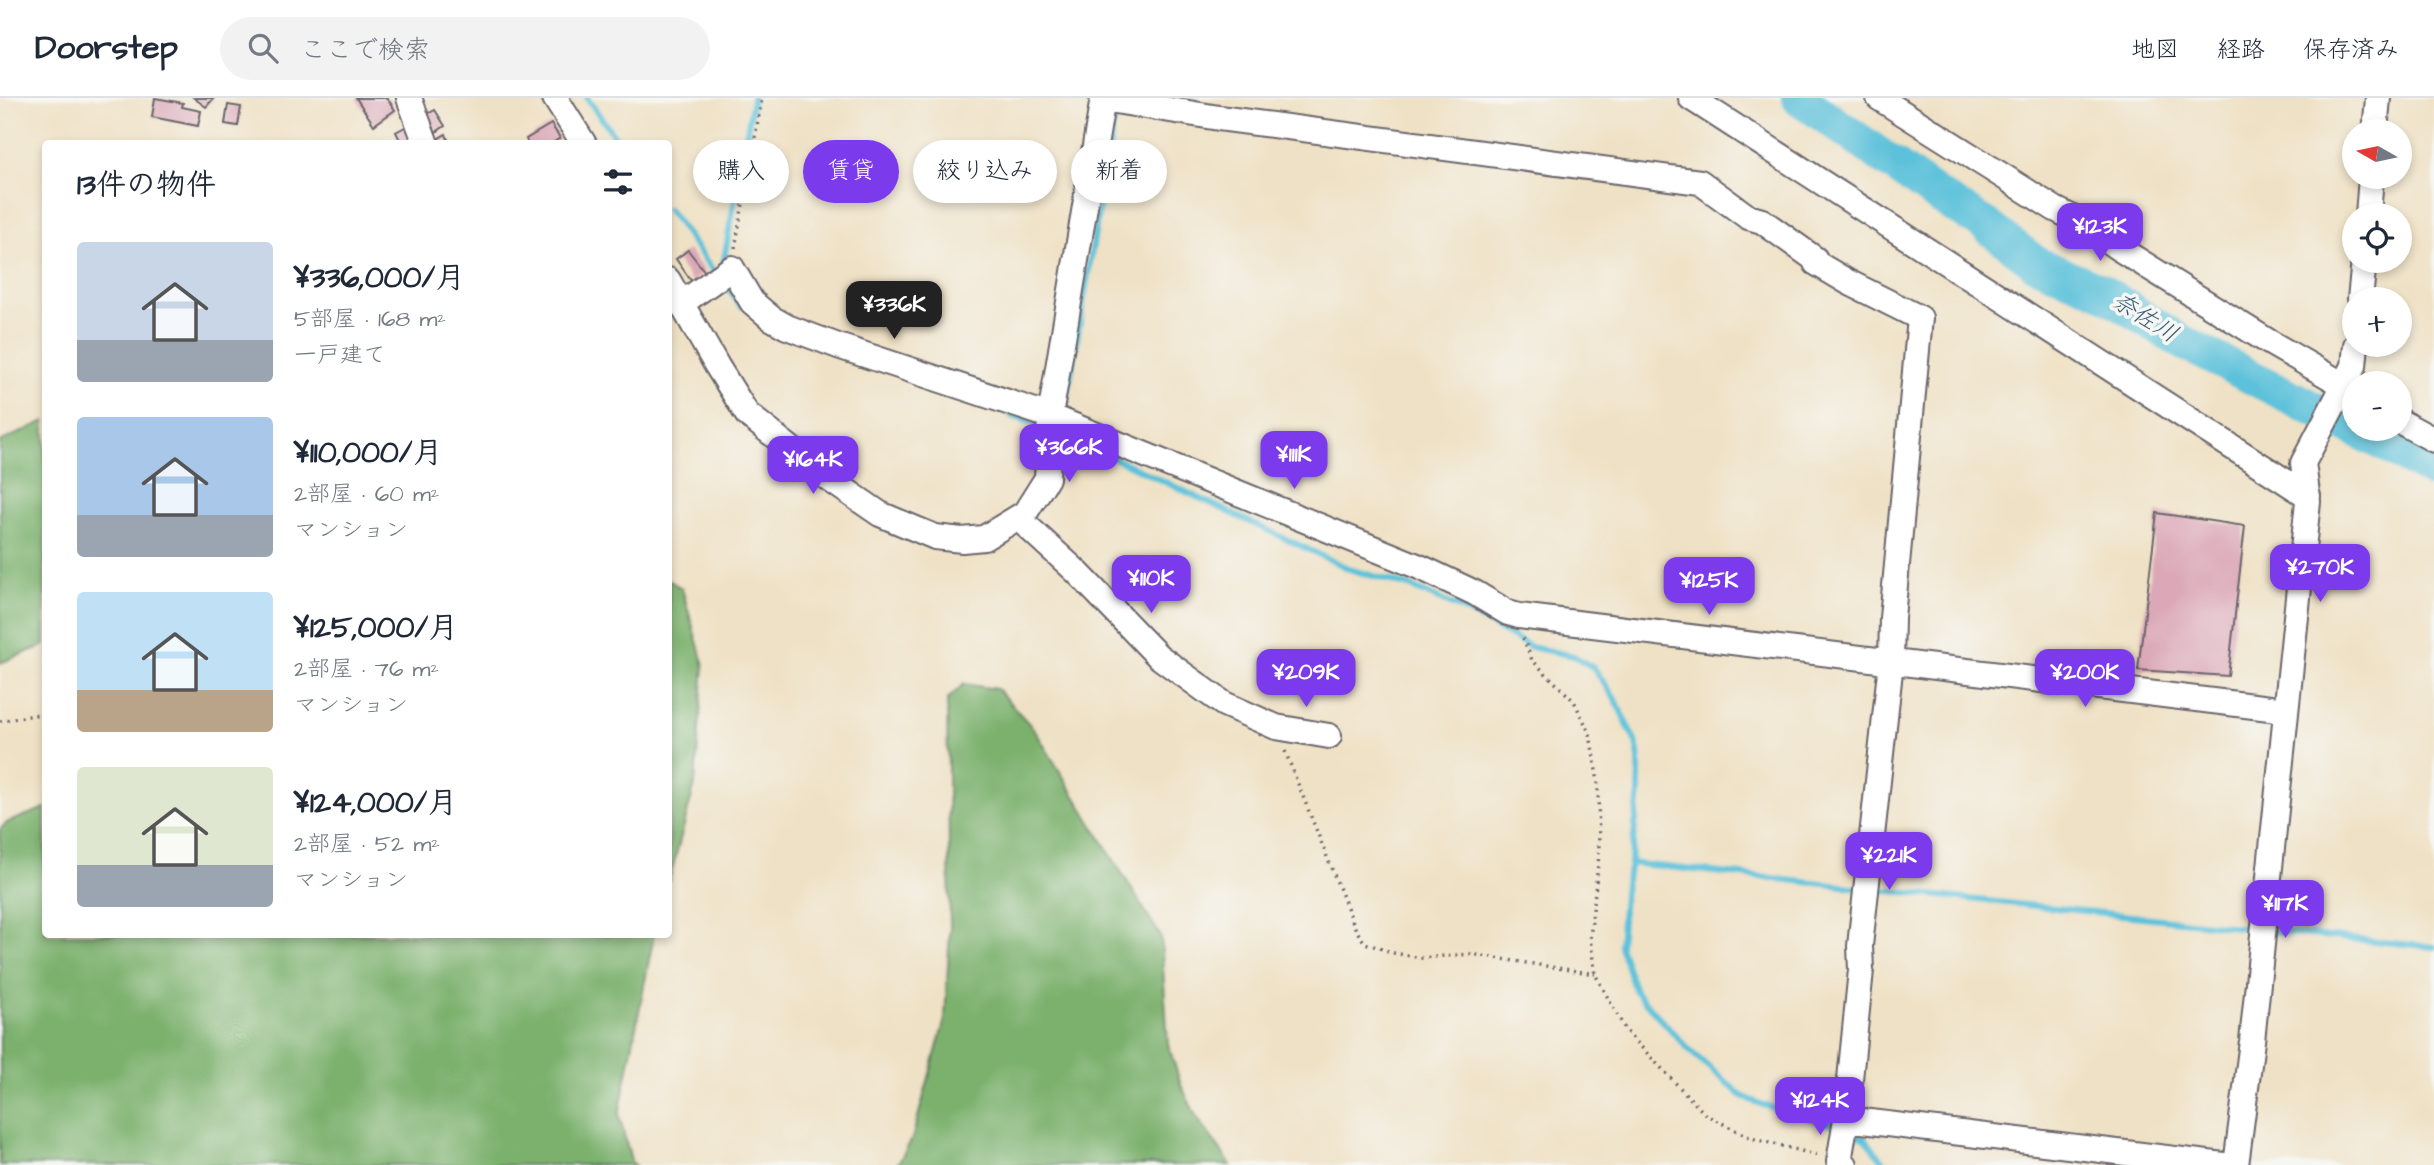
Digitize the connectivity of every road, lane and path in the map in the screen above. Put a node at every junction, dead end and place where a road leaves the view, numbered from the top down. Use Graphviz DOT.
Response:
graph roads {
  1 [pos="409,98"];
  2 [pos="555,98"];
  3 [pos="762,98"];
  4 [pos="1103,98"];
  5 [pos="1691,98"];
  6 [pos="1880,98"];
  7 [pos="2378,98"];
  8 [pos="2376,119"];
  9 [pos="425,140"];
  10 [pos="581,140"];
  11 [pos="732,268"];
  12 [pos="672,287"];
  13 [pos="682,303"];
  14 [pos="2342,387"];
  15 [pos="2342,398"];
  16 [pos="1050,416"];
  17 [pos="2412,428"];
  18 [pos="2434,440"];
  19 [pos="2308,496"];
  20 [pos="1018,518"];
  21 [pos="1519,616"];
  22 [pos="1891,662"];
  23 [pos="2286,710"];
  24 [pos="42,714"];
  25 [pos="0,721"];
  26 [pos="1276,727"];
  27 [pos="1329,736"];
  28 [pos="1595,974"];
  29 [pos="1846,1119"];
  30 [pos="1842,1163"];
  31 [pos="2224,1165"];
  32 [pos="2236,1165"];
  1 -- 9 [label="street"];
  2 -- 10 [label="street"];
  3 -- 11 [label="path"];
  4 -- 16 [label="street"];
  4 -- 22 [label="street"];
  5 -- 19 [label="street"];
  6 -- 14 [label="street"];
  7 -- 8 [label="street"];
  11 -- 13 [label="street"];
  11 -- 16 [label="street"];
  12 -- 13 [label="street"];
  13 -- 20 [label="street"];
  15 -- 19 [label="street"];
  16 -- 20 [label="street"];
  16 -- 21 [label="street"];
  17 -- 18 [label="street"];
  19 -- 23 [label="street"];
  20 -- 26 [label="street"];
  21 -- 22 [label="street"];
  21 -- 28 [label="path"];
  22 -- 23 [label="street"];
  22 -- 29 [label="street"];
  23 -- 32 [label="street"];
  24 -- 25 [label="path"];
  26 -- 27 [label="street"];
  26 -- 28 [label="path"];
  28 -- 30 [label="path"];
  29 -- 30 [label="street"];
  29 -- 31 [label="street"];
}
